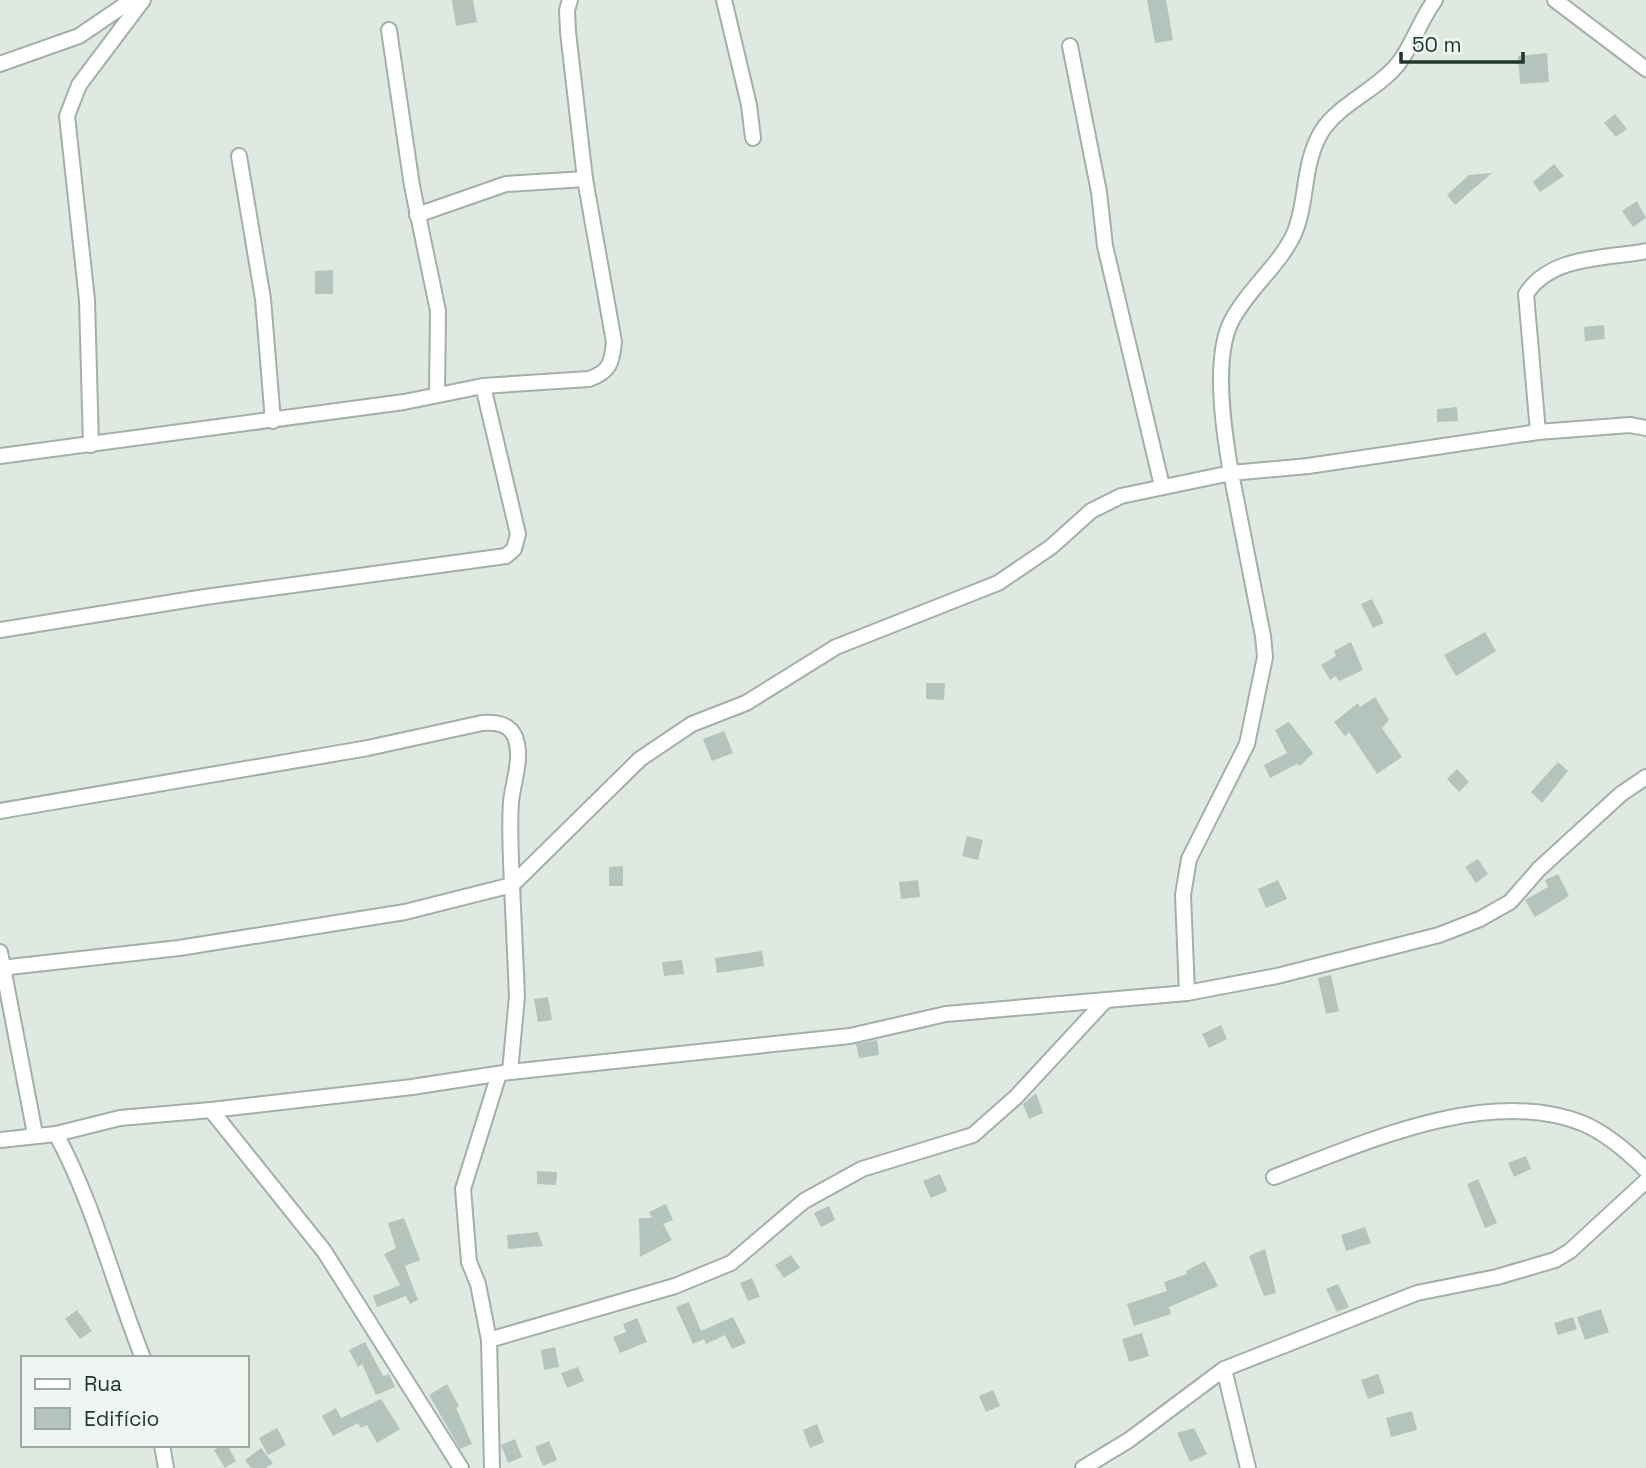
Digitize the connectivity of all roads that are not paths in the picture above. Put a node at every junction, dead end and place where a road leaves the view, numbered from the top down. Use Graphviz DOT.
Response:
graph roads {
  1 [pos="132,0"];
  2 [pos="143,0"];
  3 [pos="570,0"];
  4 [pos="724,0"];
  5 [pos="1435,0"];
  6 [pos="1555,0"];
  7 [pos="389,30"];
  8 [pos="1070,46"];
  9 [pos="0,64"];
  10 [pos="1646,69"];
  11 [pos="753,138"];
  12 [pos="239,156"];
  13 [pos="585,179"];
  14 [pos="417,215"];
  15 [pos="1646,251"];
  16 [pos="483,386"];
  17 [pos="437,394"];
  18 [pos="274,421"];
  19 [pos="1646,428"];
  20 [pos="1538,432"];
  21 [pos="91,445"];
  22 [pos="0,456"];
  23 [pos="1231,473"];
  24 [pos="1162,485"];
  25 [pos="0,630"];
  26 [pos="1646,777"];
  27 [pos="0,811"];
  28 [pos="512,885"];
  29 [pos="0,952"];
  30 [pos="2,968"];
  31 [pos="1187,993"];
  32 [pos="1104,1002"];
  33 [pos="505,1073"];
  34 [pos="211,1110"];
  35 [pos="35,1134"];
  36 [pos="55,1134"];
  37 [pos="0,1140"];
  38 [pos="1646,1170"];
  39 [pos="1274,1177"];
  40 [pos="1646,1181"];
  41 [pos="489,1340"];
  42 [pos="142,1356"];
  43 [pos="1224,1369"];
  44 [pos="162,1447"];
  45 [pos="166,1468"];
  46 [pos="461,1468"];
  47 [pos="492,1468"];
  48 [pos="1083,1468"];
  49 [pos="1248,1468"];
  1 -- 9 [label="street"];
  2 -- 21 [label="street"];
  3 -- 13 [label="street"];
  4 -- 11 [label="street"];
  5 -- 23 [label="street"];
  6 -- 10 [label="street"];
  7 -- 14 [label="street"];
  8 -- 24 [label="street"];
  12 -- 18 [label="street"];
  13 -- 14 [label="street"];
  13 -- 16 [label="street"];
  14 -- 17 [label="street"];
  15 -- 20 [label="street"];
  16 -- 17 [label="street"];
  16 -- 25 [label="street"];
  17 -- 18 [label="street"];
  18 -- 21 [label="street"];
  19 -- 20 [label="street"];
  20 -- 23 [label="street"];
  21 -- 22 [label="street"];
  23 -- 24 [label="street"];
  23 -- 31 [label="street"];
  24 -- 28 [label="street"];
  26 -- 31 [label="street"];
  27 -- 28 [label="street"];
  28 -- 30 [label="street"];
  28 -- 33 [label="street"];
  29 -- 30 [label="street"];
  30 -- 35 [label="street"];
  31 -- 32 [label="street"];
  32 -- 33 [label="street"];
  32 -- 41 [label="street"];
  33 -- 34 [label="street"];
  33 -- 41 [label="street"];
  34 -- 36 [label="street"];
  34 -- 46 [label="street"];
  35 -- 36 [label="street"];
  35 -- 37 [label="street"];
  36 -- 42 [label="street"];
  38 -- 39 [label="street"];
  40 -- 43 [label="street"];
  41 -- 47 [label="street"];
  43 -- 48 [label="street"];
  43 -- 49 [label="street"];
  44 -- 45 [label="street"];
}
